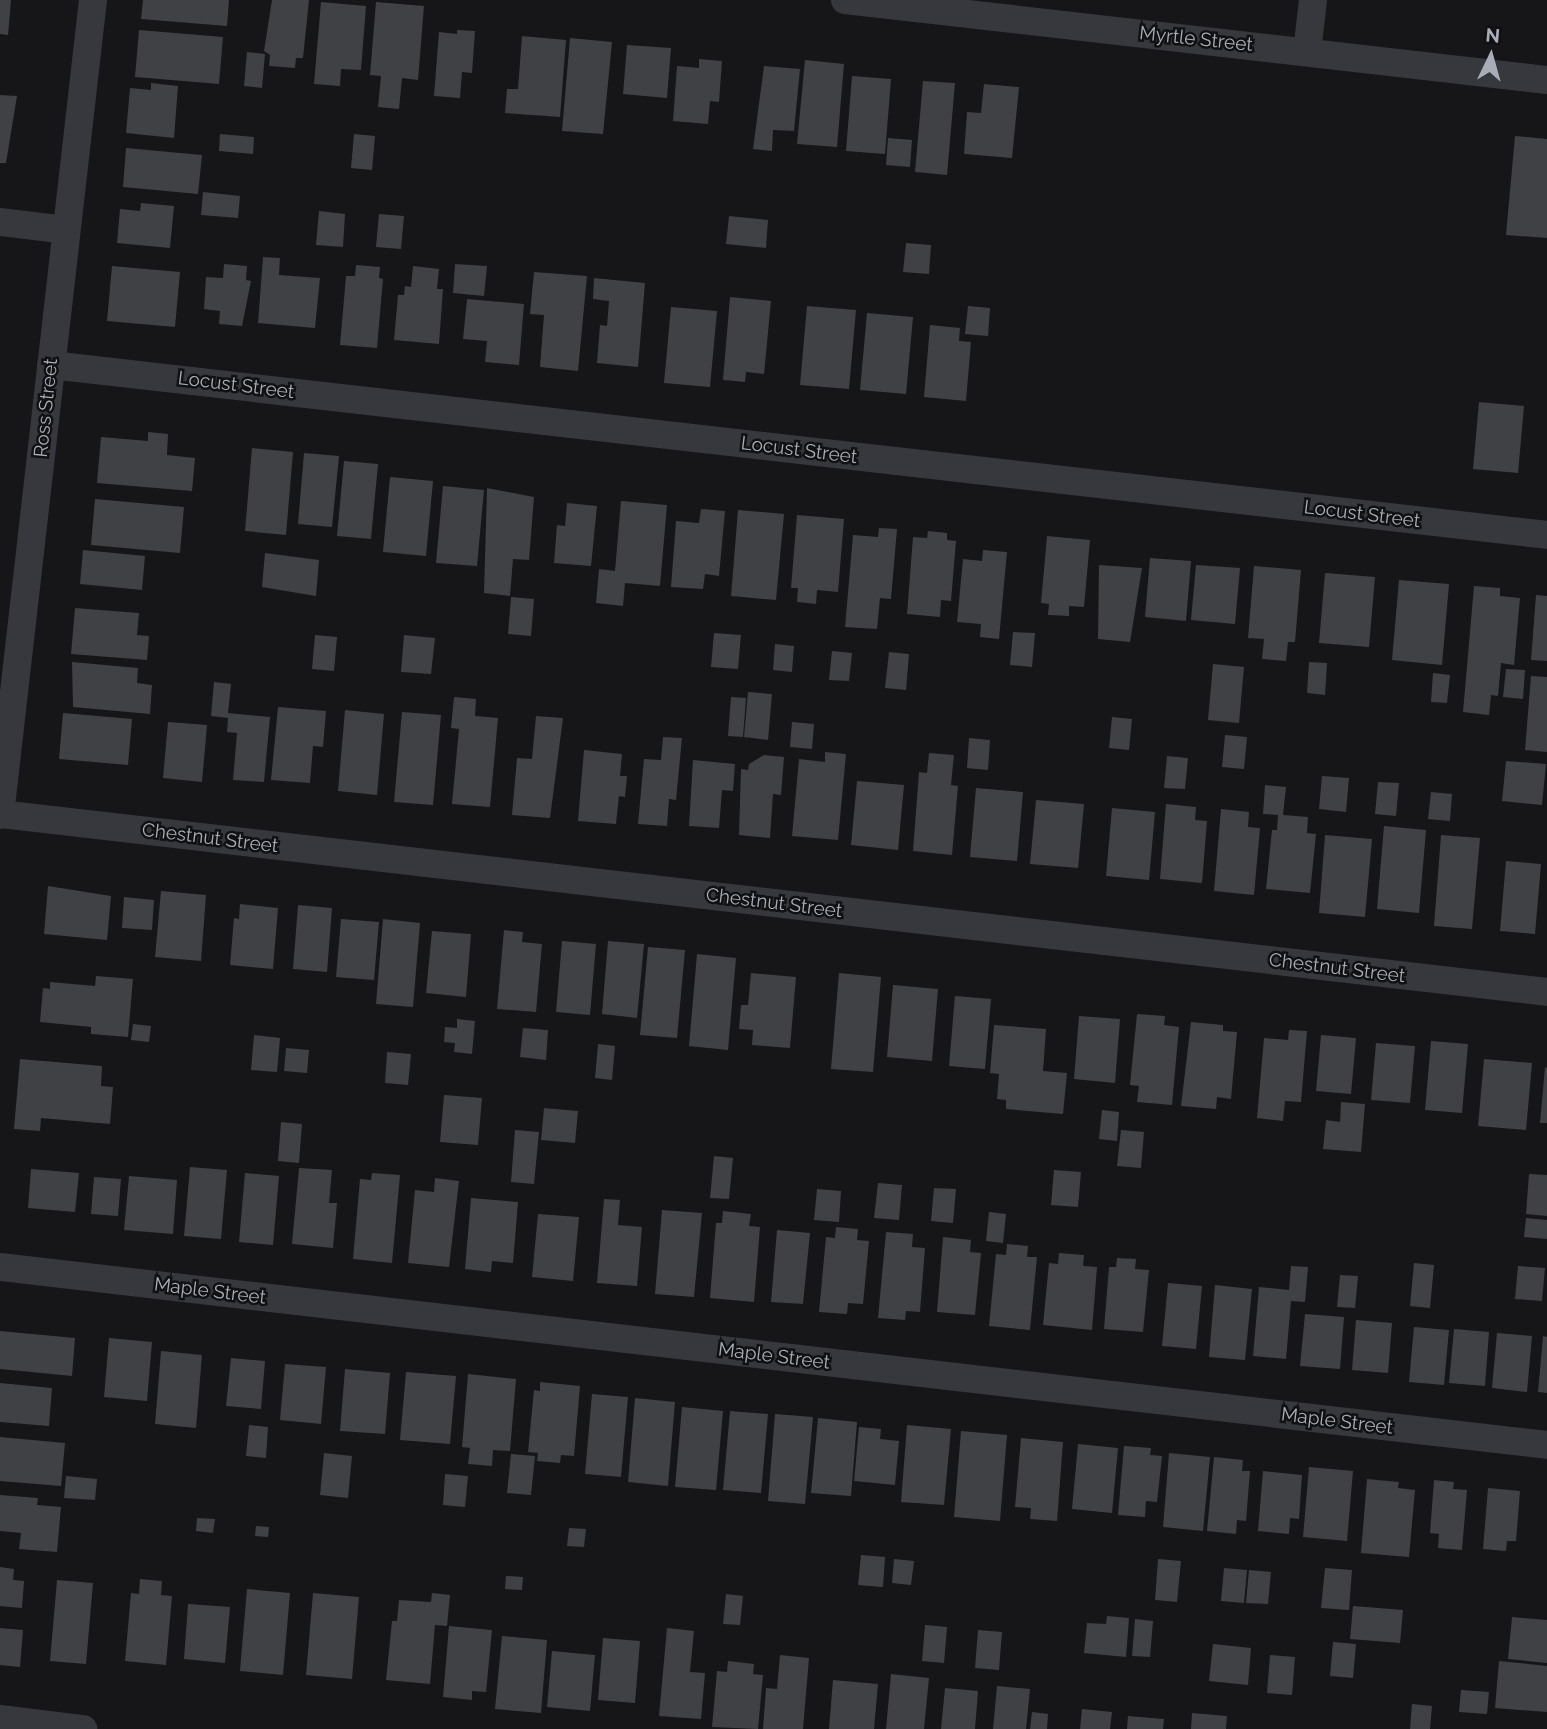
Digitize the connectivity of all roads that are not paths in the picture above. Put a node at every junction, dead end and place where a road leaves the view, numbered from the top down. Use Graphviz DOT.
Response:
graph roads {
  1 [pos="93,0"];
  2 [pos="845,0"];
  3 [pos="1313,0"];
  4 [pos="1307,52"];
  5 [pos="1547,80"];
  6 [pos="0,222"];
  7 [pos="66,229"];
  8 [pos="51,365"];
  9 [pos="1547,535"];
  10 [pos="0,815"];
  11 [pos="1547,992"];
  12 [pos="0,1266"];
  13 [pos="1547,1445"];
  14 [pos="0,1719"];
  15 [pos="83,1729"];
  1 -- 7 [label="street, Ross Street"];
  2 -- 4 [label="street, Myrtle Street"];
  3 -- 4 [label="street"];
  4 -- 5 [label="street, Myrtle Street"];
  6 -- 7 [label="street"];
  7 -- 8 [label="street, Ross Street"];
  8 -- 9 [label="street, Locust Street"];
  8 -- 10 [label="street, Ross Street"];
  10 -- 11 [label="street, Chestnut Street"];
  12 -- 13 [label="street, Maple Street"];
  14 -- 15 [label="street"];
}
